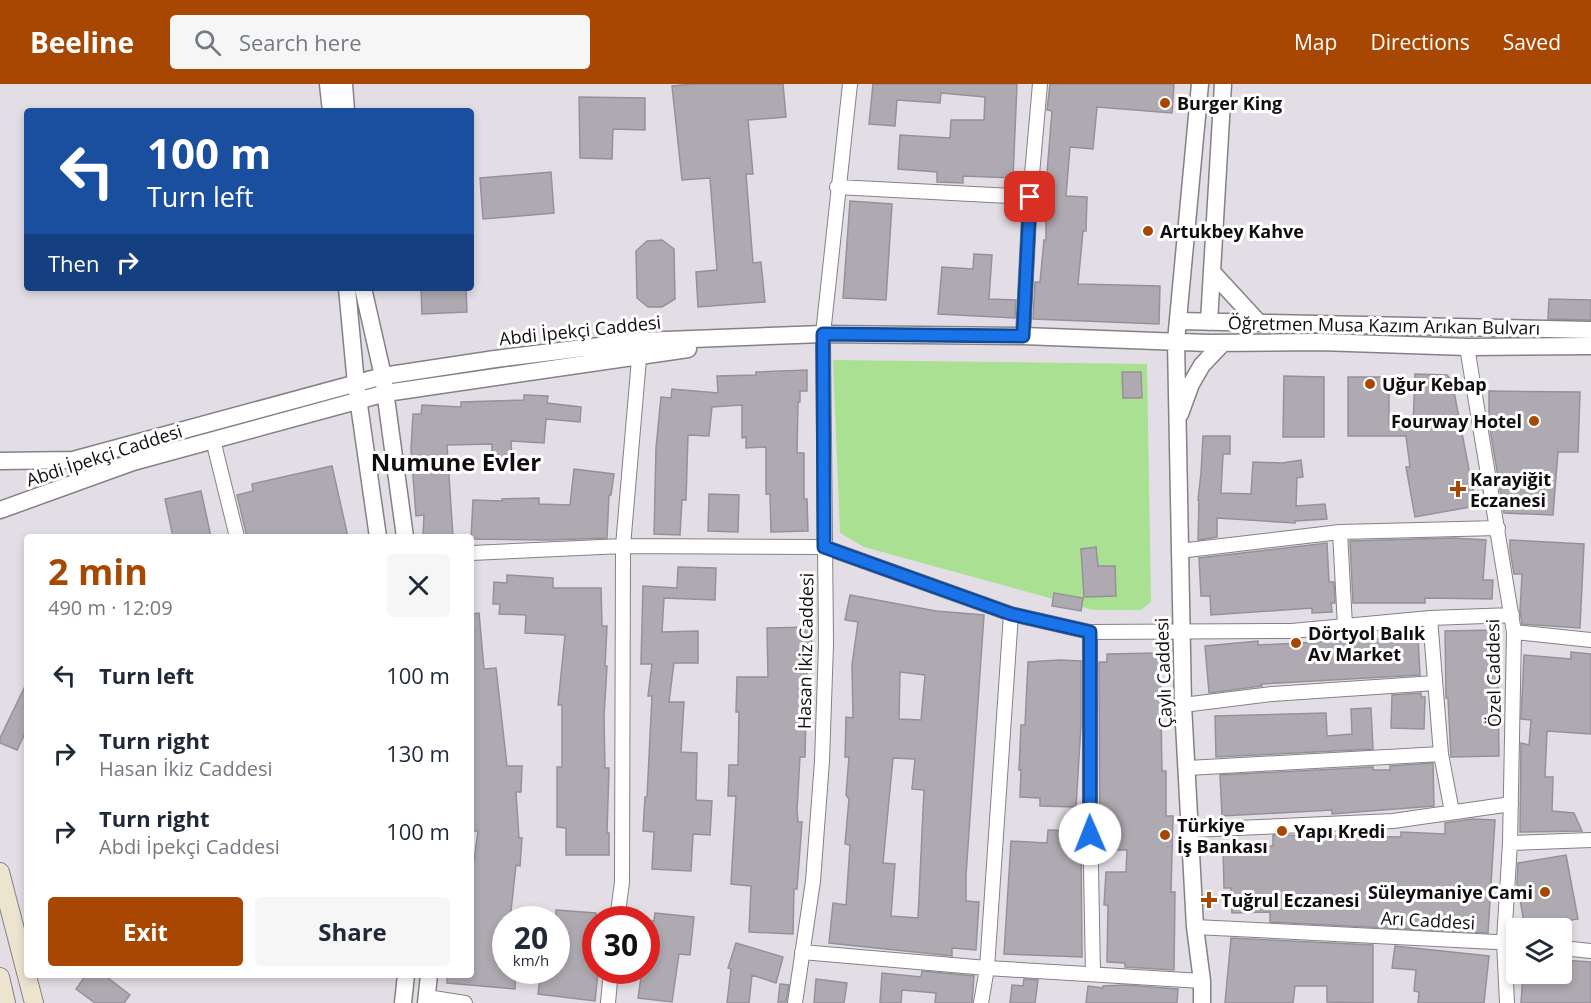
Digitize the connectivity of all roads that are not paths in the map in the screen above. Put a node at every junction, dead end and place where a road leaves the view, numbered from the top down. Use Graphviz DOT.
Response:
graph roads {
  1 [pos="328,84"];
  2 [pos="344,84"];
  3 [pos="850,84"];
  4 [pos="1040,84"];
  5 [pos="1200,84"];
  6 [pos="1223,84"];
  7 [pos="330,108"];
  8 [pos="346,108"];
  9 [pos="837,187"];
  10 [pos="1030,197"];
  11 [pos="1212,272"];
  12 [pos="347,291"];
  13 [pos="364,291"];
  14 [pos="1178,321"];
  15 [pos="1209,322"];
  16 [pos="1259,323"];
  17 [pos="1466,327"];
  18 [pos="1591,330"];
  19 [pos="823,334"];
  20 [pos="1023,336"];
  21 [pos="1176,341"];
  22 [pos="1223,343"];
  23 [pos="1591,346"];
  24 [pos="1467,347"];
  25 [pos="640,348"];
  26 [pos="383,376"];
  27 [pos="357,384"];
  28 [pos="386,393"];
  29 [pos="359,401"];
  30 [pos="1177,423"];
  31 [pos="213,441"];
  32 [pos="0,461"];
  33 [pos="0,510"];
  34 [pos="1498,528"];
  35 [pos="1340,532"];
  36 [pos="236,534"];
  37 [pos="378,534"];
  38 [pos="405,534"];
  39 [pos="623,546"];
  40 [pos="824,547"];
  41 [pos="1179,551"];
  42 [pos="474,553"];
  43 [pos="1011,614"];
  44 [pos="1512,615"];
  45 [pos="1430,618"];
  46 [pos="1344,626"];
  47 [pos="1090,632"];
  48 [pos="1181,632"];
  49 [pos="1514,632"];
  50 [pos="1591,640"];
  51 [pos="1435,684"];
  52 [pos="1183,705"];
  53 [pos="1441,754"];
  54 [pos="1188,768"];
  55 [pos="1511,804"];
  56 [pos="1452,812"];
  57 [pos="1191,830"];
  58 [pos="1591,840"];
  59 [pos="1510,843"];
  60 [pos="0,872"];
  61 [pos="619,906"];
  62 [pos="1510,918"];
  63 [pos="1195,927"];
  64 [pos="1506,942"];
  65 [pos="1572,949"];
  66 [pos="1591,951"];
  67 [pos="802,952"];
  68 [pos="24,964"];
  69 [pos="987,968"];
  70 [pos="1093,974"];
  71 [pos="0,977"];
  72 [pos="28,978"];
  73 [pos="429,978"];
  74 [pos="1202,981"];
  75 [pos="610,984"];
  76 [pos="1508,984"];
  77 [pos="405,989"];
  78 [pos="427,1000"];
  79 [pos="6,1003"];
  80 [pos="34,1003"];
  81 [pos="465,1003"];
  82 [pos="608,1003"];
  83 [pos="795,1003"];
  84 [pos="981,1003"];
  85 [pos="1202,1003"];
  86 [pos="1507,1003"];
  1 -- 7 [label="street"];
  2 -- 8 [label="street"];
  3 -- 9 [label="street, Hasan İkiz Caddesi"];
  4 -- 10 [label="street"];
  5 -- 14 [label="street, Çaylı Caddesi"];
  6 -- 11 [label="street"];
  9 -- 10 [label="street"];
  9 -- 19 [label="street, Hasan İkiz Caddesi"];
  10 -- 20 [label="street"];
  11 -- 15 [label="street"];
  11 -- 16 [label="street"];
  12 -- 27 [label="street"];
  13 -- 26 [label="street"];
  14 -- 15 [label="street, Öğretmen Musa Kazım Arıkan Bulvarı"];
  14 -- 21 [label="street, Çaylı Caddesi"];
  15 -- 16 [label="street, Öğretmen Musa Kazım Arıkan Bulvarı"];
  16 -- 17 [label="street, Öğretmen Musa Kazım Arıkan Bulvarı"];
  17 -- 18 [label="street, Öğretmen Musa Kazım Arıkan Bulvarı"];
  17 -- 24 [label="street"];
  19 -- 20 [label="street, Abdi İpekçi Caddesi"];
  19 -- 25 [label="street, Abdi İpekçi Caddesi"];
  19 -- 40 [label="street, Hasan İkiz Caddesi"];
  20 -- 21 [label="street, Abdi İpekçi Caddesi"];
  21 -- 22 [label="street, Öğretmen Musa Kazım Arıkan Bulvarı"];
  21 -- 30 [label="street, Çaylı Caddesi"];
  22 -- 24 [label="street, Öğretmen Musa Kazım Arıkan Bulvarı"];
  22 -- 30 [label="street"];
  23 -- 24 [label="street, Öğretmen Musa Kazım Arıkan Bulvarı"];
  24 -- 34 [label="street, Özel Caddesi"];
  25 -- 26 [label="street, Abdi İpekçi Caddesi"];
  25 -- 28 [label="street, Abdi İpekçi Caddesi"];
  25 -- 39 [label="street"];
  26 -- 27 [label="street, Abdi İpekçi Caddesi"];
  26 -- 28 [label="street"];
  27 -- 29 [label="street"];
  27 -- 32 [label="street, Abdi İpekçi Caddesi"];
  28 -- 29 [label="street, Abdi İpekçi Caddesi"];
  28 -- 38 [label="street"];
  29 -- 31 [label="street, Abdi İpekçi Caddesi"];
  29 -- 37 [label="street"];
  30 -- 41 [label="street, Çaylı Caddesi"];
  31 -- 33 [label="street, Abdi İpekçi Caddesi"];
  31 -- 36 [label="street"];
  34 -- 35 [label="street"];
  34 -- 44 [label="street, Özel Caddesi"];
  35 -- 41 [label="street"];
  35 -- 46 [label="street"];
  39 -- 40 [label="street"];
  39 -- 42 [label="street"];
  39 -- 61 [label="street"];
  40 -- 43 [label="street"];
  40 -- 67 [label="street, Hasan İkiz Caddesi"];
  41 -- 48 [label="street, Çaylı Caddesi"];
  43 -- 47 [label="street"];
  43 -- 69 [label="street"];
  44 -- 45 [label="street"];
  44 -- 49 [label="street, Özel Caddesi"];
  45 -- 46 [label="street"];
  45 -- 51 [label="street"];
  46 -- 48 [label="street"];
  47 -- 48 [label="street"];
  47 -- 70 [label="street"];
  48 -- 52 [label="street, Çaylı Caddesi"];
  49 -- 50 [label="street"];
  49 -- 55 [label="street, Özel Caddesi"];
  51 -- 52 [label="street"];
  51 -- 53 [label="street"];
  52 -- 54 [label="street, Çaylı Caddesi"];
  53 -- 54 [label="street"];
  53 -- 56 [label="street"];
  54 -- 57 [label="street, Çaylı Caddesi"];
  55 -- 56 [label="street"];
  55 -- 59 [label="street, Özel Caddesi"];
  56 -- 57 [label="street"];
  57 -- 63 [label="street, Çaylı Caddesi"];
  58 -- 59 [label="street"];
  59 -- 62 [label="street, Özel Caddesi"];
  60 -- 68 [label="main road"];
  63 -- 64 [label="street, Arı Caddesi"];
  63 -- 74 [label="street, Çaylı Caddesi"];
  65 -- 66 [label="street"];
  67 -- 69 [label="street"];
  67 -- 83 [label="street, Hasan İkiz Caddesi"];
  69 -- 70 [label="street"];
  69 -- 84 [label="street"];
  70 -- 74 [label="street"];
  71 -- 79 [label="main road"];
  72 -- 80 [label="main road"];
  73 -- 78 [label="street"];
  74 -- 85 [label="street, Çaylı Caddesi"];
  75 -- 82 [label="street"];
  76 -- 86 [label="street, Özel Caddesi"];
  77 -- 78 [label="street"];
  78 -- 81 [label="street"];
}
